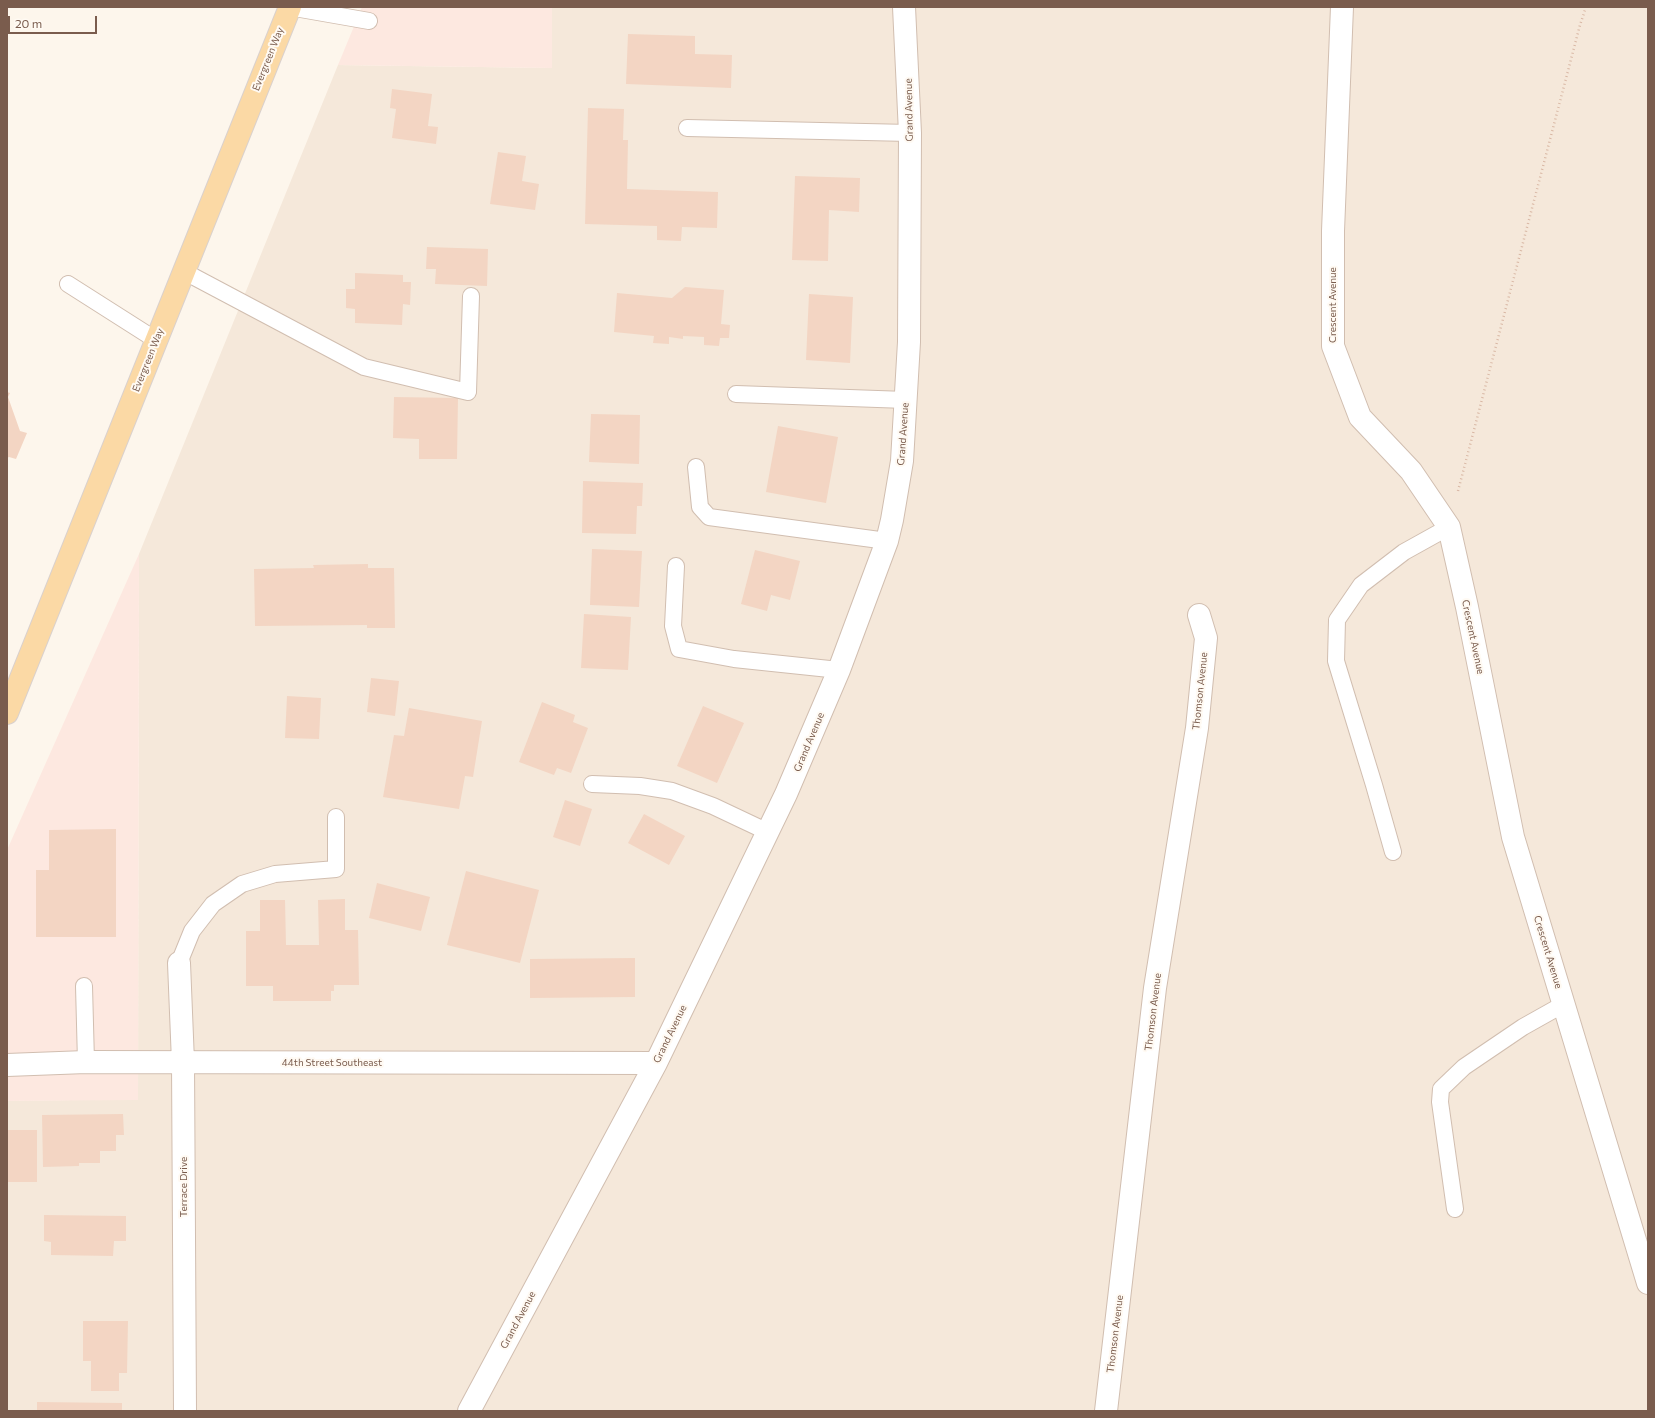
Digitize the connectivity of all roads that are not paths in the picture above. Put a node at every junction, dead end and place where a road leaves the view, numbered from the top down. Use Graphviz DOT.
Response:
graph roads {
  1 [pos="289,7"];
  2 [pos="904,7"];
  3 [pos="1342,7"];
  4 [pos="369,21"];
  5 [pos="687,128"];
  6 [pos="910,133"];
  7 [pos="183,271"];
  8 [pos="68,284"];
  9 [pos="471,296"];
  10 [pos="156,340"];
  11 [pos="736,394"];
  12 [pos="906,400"];
  13 [pos="696,467"];
  14 [pos="1449,526"];
  15 [pos="887,541"];
  16 [pos="676,566"];
  17 [pos="1199,615"];
  18 [pos="839,670"];
  19 [pos="7,713"];
  20 [pos="592,784"];
  21 [pos="336,817"];
  22 [pos="768,832"];
  23 [pos="1393,852"];
  24 [pos="179,963"];
  25 [pos="84,986"];
  26 [pos="1564,1004"];
  27 [pos="86,1062"];
  28 [pos="183,1062"];
  29 [pos="656,1063"];
  30 [pos="7,1065"];
  31 [pos="1455,1209"];
  32 [pos="1648,1283"];
  33 [pos="472,1410"];
  34 [pos="185,1411"];
  35 [pos="1106,1411"];
  1 -- 4 [label="lane"];
  1 -- 7 [label="main road, Evergreen Way"];
  2 -- 6 [label="street, Grand Avenue"];
  3 -- 14 [label="street, Crescent Avenue"];
  5 -- 6 [label="lane"];
  6 -- 12 [label="street, Grand Avenue"];
  7 -- 9 [label="lane"];
  7 -- 10 [label="main road, Evergreen Way"];
  8 -- 10 [label="lane"];
  10 -- 19 [label="main road, Evergreen Way"];
  11 -- 12 [label="lane"];
  12 -- 15 [label="street, Grand Avenue"];
  13 -- 15 [label="lane"];
  14 -- 23 [label="lane"];
  14 -- 26 [label="street, Crescent Avenue"];
  15 -- 18 [label="street, Grand Avenue"];
  16 -- 18 [label="lane"];
  17 -- 35 [label="street, Thomson Avenue"];
  18 -- 22 [label="street, Grand Avenue"];
  20 -- 22 [label="lane"];
  21 -- 24 [label="lane"];
  22 -- 29 [label="street, Grand Avenue"];
  24 -- 28 [label="street, Terrace Drive"];
  25 -- 27 [label="lane"];
  26 -- 31 [label="lane"];
  26 -- 32 [label="street, Crescent Avenue"];
  27 -- 28 [label="street, 44th Street Southeast"];
  27 -- 30 [label="street, 44th Street Southeast"];
  28 -- 29 [label="street, 44th Street Southeast"];
  28 -- 34 [label="street, Terrace Drive"];
  29 -- 33 [label="street, Grand Avenue"];
}
